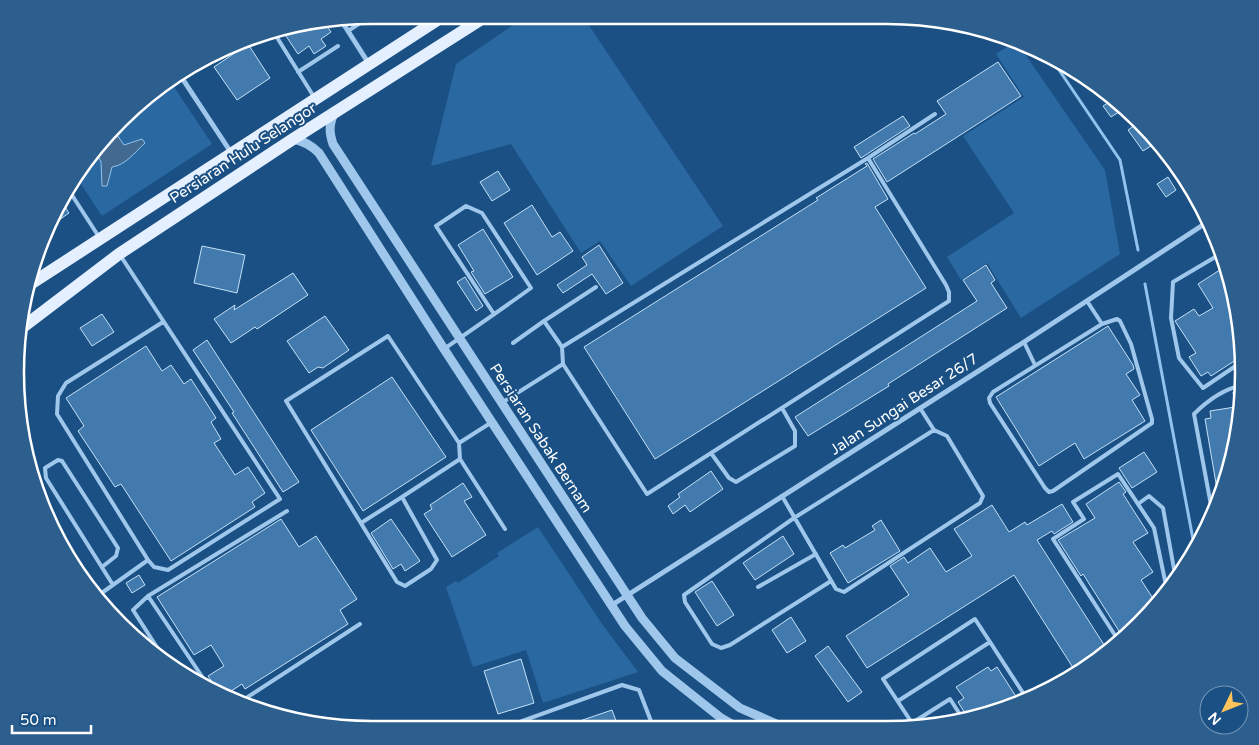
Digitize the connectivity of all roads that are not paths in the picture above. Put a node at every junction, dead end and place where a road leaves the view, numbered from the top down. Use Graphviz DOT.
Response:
graph roads {
  1 [pos="358,24"];
  2 [pos="431,24"];
  3 [pos="474,24"];
  4 [pos="344,25"];
  5 [pos="348,31"];
  6 [pos="276,38"];
  7 [pos="338,46"];
  8 [pos="370,64"];
  9 [pos="298,72"];
  10 [pos="183,80"];
  11 [pos="315,98"];
  12 [pos="334,113"];
  13 [pos="935,114"];
  14 [pos="293,139"];
  15 [pos="232,154"];
  16 [pos="868,158"];
  17 [pos="72,195"];
  18 [pos="1202,225"];
  19 [pos="100,239"];
  20 [pos="120,254"];
  21 [pos="1215,256"];
  22 [pos="36,281"];
  23 [pos="596,287"];
  24 [pos="1087,301"];
  25 [pos="494,314"];
  26 [pos="544,321"];
  27 [pos="163,322"];
  28 [pos="28,323"];
  29 [pos="1102,324"];
  30 [pos="459,339"];
  31 [pos="1024,342"];
  32 [pos="512,343"];
  33 [pos="562,347"];
  34 [pos="444,349"];
  35 [pos="563,364"];
  36 [pos="1035,365"];
  37 [pos="1235,366"];
  38 [pos="1235,386"];
  39 [pos="501,403"];
  40 [pos="782,408"];
  41 [pos="920,408"];
  42 [pos="492,422"];
  43 [pos="934,430"];
  44 [pos="459,443"];
  45 [pos="711,453"];
  46 [pos="460,459"];
  47 [pos="782,496"];
  48 [pos="402,497"];
  49 [pos="1210,502"];
  50 [pos="1138,504"];
  51 [pos="287,511"];
  52 [pos="794,518"];
  53 [pos="362,523"];
  54 [pos="505,529"];
  55 [pos="816,554"];
  56 [pos="148,560"];
  57 [pos="102,567"];
  58 [pos="1174,569"];
  59 [pos="831,581"];
  60 [pos="1165,582"];
  61 [pos="113,585"];
  62 [pos="758,587"];
  63 [pos="102,593"];
  64 [pos="627,595"];
  65 [pos="148,596"];
  66 [pos="612,605"];
  67 [pos="360,624"];
  68 [pos="1115,636"];
  69 [pos="990,642"];
  70 [pos="156,646"];
  71 [pos="202,677"];
  72 [pos="1023,693"];
  73 [pos="246,698"];
  74 [pos="898,701"];
  75 [pos="960,714"];
  76 [pos="917,720"];
  77 [pos="522,721"];
  78 [pos="651,721"];
  79 [pos="726,721"];
  80 [pos="770,721"];
  81 [pos="911,721"];
  1 -- 5 [label="lane"];
  2 -- 8 [label="main road, Persiaran Hulu Selangor"];
  3 -- 12 [label="main road, Persiaran Hulu Selangor"];
  4 -- 5 [label="street"];
  5 -- 8 [label="street"];
  6 -- 9 [label="lane"];
  7 -- 9 [label="lane"];
  8 -- 11 [label="main road, Persiaran Hulu Selangor"];
  9 -- 11 [label="lane"];
  10 -- 15 [label="street"];
  11 -- 15 [label="main road, Persiaran Hulu Selangor"];
  12 -- 14 [label="main road, Persiaran Hulu Selangor"];
  12 -- 30 [label="street, Persiaran Sabak Bernam"];
  13 -- 16 [label="lane"];
  14 -- 20 [label="main road, Persiaran Hulu Selangor"];
  14 -- 34 [label="street"];
  15 -- 19 [label="main road, Persiaran Hulu Selangor"];
  16 -- 33 [label="lane"];
  16 -- 40 [label="lane"];
  17 -- 19 [label="lane"];
  18 -- 24 [label="street, Jalan Sungai Besar 26/7"];
  19 -- 22 [label="main road, Persiaran Hulu Selangor"];
  20 -- 27 [label="lane"];
  20 -- 28 [label="main road, Persiaran Hulu Selangor"];
  21 -- 37 [label="lane"];
  23 -- 26 [label="lane"];
  24 -- 29 [label="lane"];
  24 -- 31 [label="street, Jalan Sungai Besar 26/7"];
  25 -- 25 [label="lane"];
  25 -- 30 [label="lane"];
  26 -- 32 [label="lane"];
  26 -- 33 [label="lane"];
  27 -- 56 [label="lane"];
  27 -- 56 [label="lane"];
  29 -- 36 [label="lane"];
  29 -- 36 [label="lane"];
  30 -- 34 [label="lane"];
  30 -- 39 [label="street, Persiaran Sabak Bernam"];
  31 -- 36 [label="lane"];
  31 -- 41 [label="street, Jalan Sungai Besar 26/7"];
  33 -- 35 [label="lane"];
  34 -- 42 [label="street"];
  35 -- 39 [label="lane"];
  35 -- 45 [label="lane"];
  38 -- 49 [label="lane"];
  39 -- 64 [label="street, Persiaran Sabak Bernam"];
  40 -- 45 [label="lane"];
  40 -- 45 [label="lane"];
  41 -- 43 [label="lane"];
  41 -- 47 [label="street, Jalan Sungai Besar 26/7"];
  42 -- 44 [label="lane"];
  42 -- 66 [label="street"];
  43 -- 52 [label="lane"];
  43 -- 59 [label="lane"];
  44 -- 46 [label="lane"];
  44 -- 53 [label="lane"];
  46 -- 48 [label="lane"];
  46 -- 54 [label="lane"];
  47 -- 52 [label="lane"];
  47 -- 64 [label="street, Jalan Sungai Besar 26/7"];
  48 -- 53 [label="lane"];
  48 -- 53 [label="lane"];
  50 -- 58 [label="lane"];
  50 -- 60 [label="lane"];
  50 -- 68 [label="lane"];
  51 -- 65 [label="lane"];
  52 -- 55 [label="lane"];
  52 -- 59 [label="lane"];
  55 -- 59 [label="lane"];
  55 -- 62 [label="lane"];
  56 -- 61 [label="lane"];
  57 -- 57 [label="lane"];
  57 -- 61 [label="lane"];
  61 -- 63 [label="lane"];
  64 -- 66 [label="street, Jalan Sungai Besar 26/7"];
  64 -- 80 [label="street, Persiaran Sabak Bernam"];
  65 -- 70 [label="lane"];
  65 -- 71 [label="lane"];
  66 -- 79 [label="street"];
  67 -- 73 [label="lane"];
  69 -- 72 [label="lane"];
  69 -- 74 [label="lane"];
  69 -- 74 [label="lane"];
  74 -- 81 [label="lane"];
  75 -- 76 [label="lane"];
  77 -- 78 [label="lane"];
}
